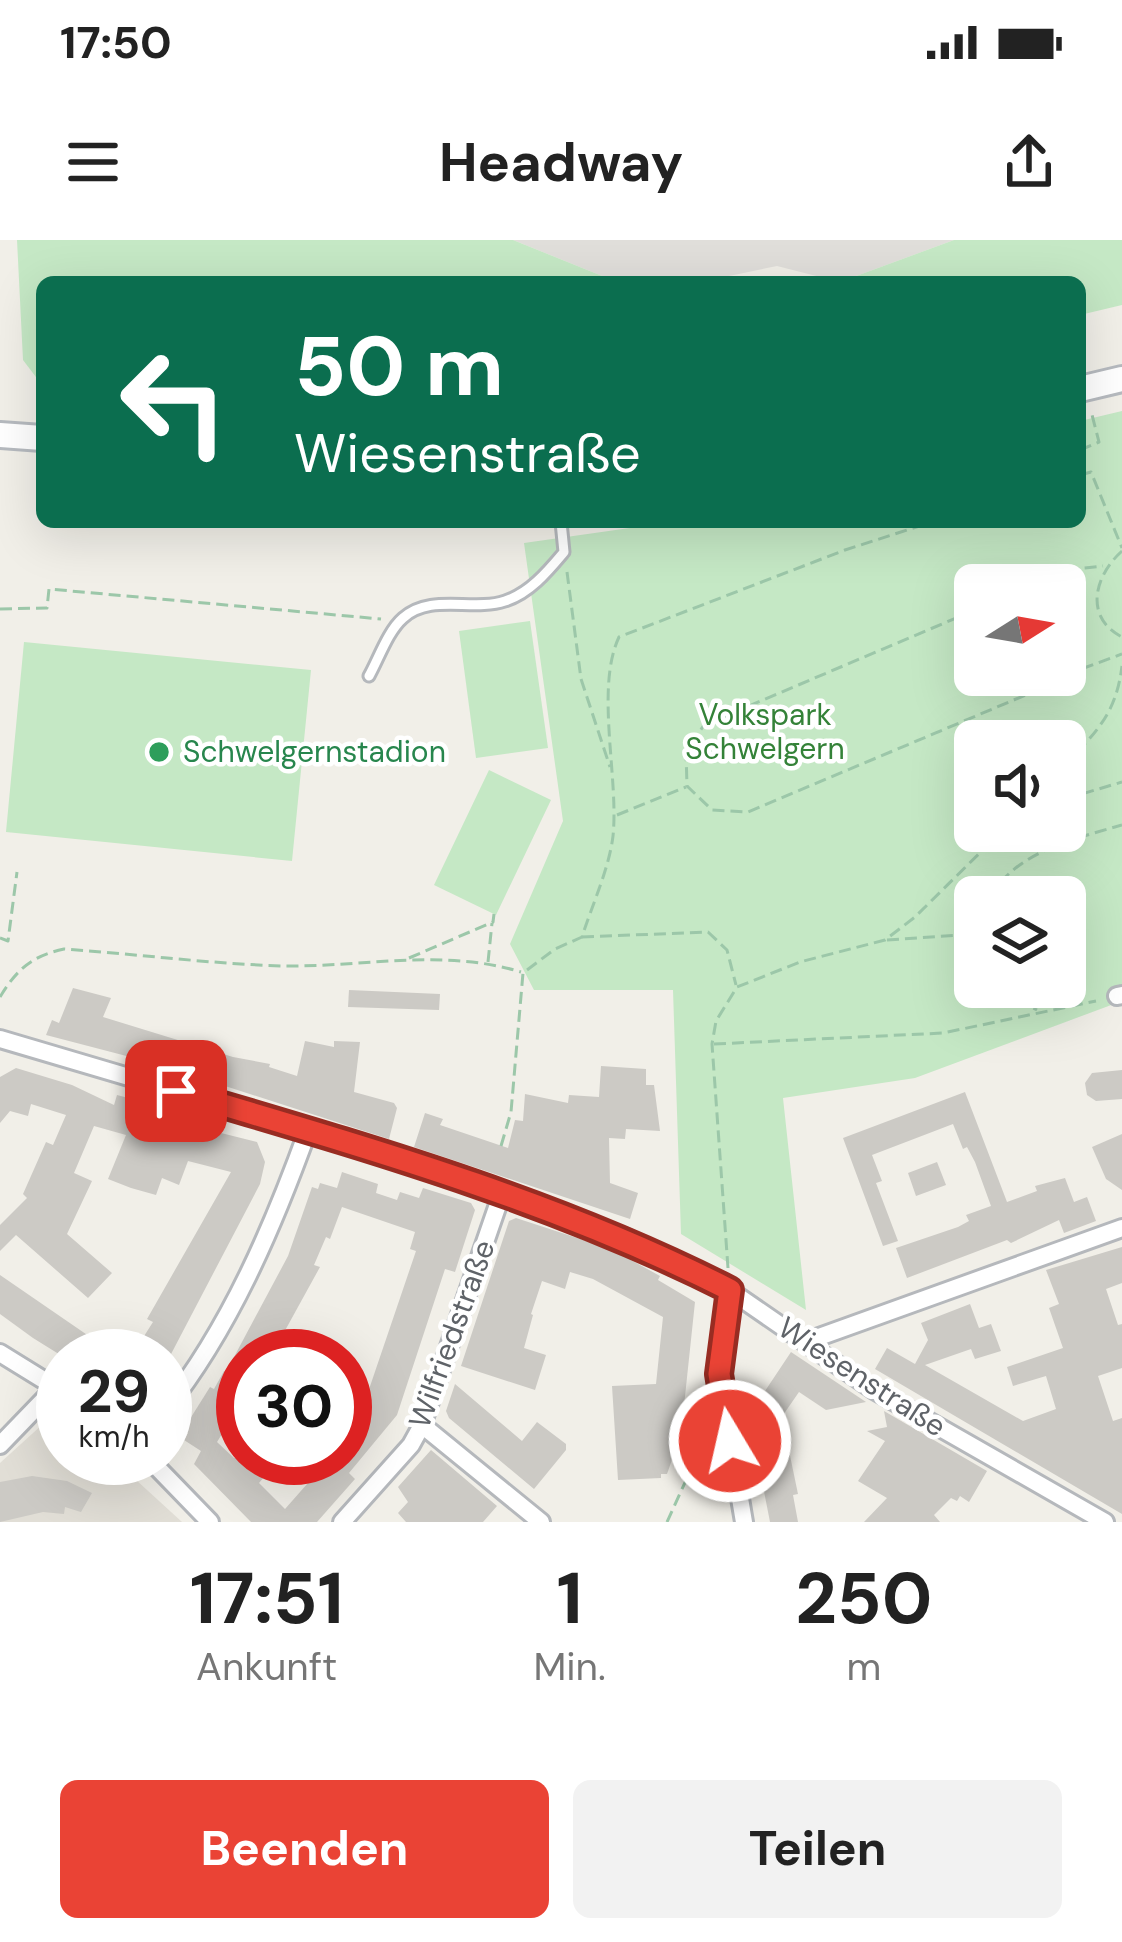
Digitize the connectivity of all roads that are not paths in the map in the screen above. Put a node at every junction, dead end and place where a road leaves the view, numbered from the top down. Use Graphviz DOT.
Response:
graph roads {
  1 [pos="1122,379"];
  2 [pos="1086,387"];
  3 [pos="0,435"];
  4 [pos="36,438"];
  5 [pos="562,528"];
  6 [pos="369,676"];
  7 [pos="0,1040"];
  8 [pos="308,1130"];
  9 [pos="502,1193"];
  10 [pos="1122,1228"];
  11 [pos="730,1290"];
  12 [pos="805,1342"];
  13 [pos="0,1353"];
  14 [pos="192,1367"];
  15 [pos="36,1375"];
  16 [pos="36,1412"];
  17 [pos="422,1425"];
  18 [pos="0,1445"];
  19 [pos="174,1485"];
  20 [pos="210,1522"];
  21 [pos="342,1522"];
  22 [pos="541,1522"];
  23 [pos="744,1522"];
  24 [pos="1105,1522"];
  1 -- 2 [label="main road"];
  3 -- 4 [label="main road"];
  5 -- 6 [label="lane"];
  7 -- 8 [label="street, Wiesenstraße"];
  8 -- 9 [label="street, Wiesenstraße"];
  8 -- 14 [label="street"];
  9 -- 11 [label="street, Wiesenstraße"];
  9 -- 17 [label="street, Wilfriedstraße"];
  10 -- 12 [label="street"];
  11 -- 12 [label="street, Wiesenstraße"];
  11 -- 23 [label="street"];
  12 -- 24 [label="street, Wiesenstraße"];
  13 -- 15 [label="street"];
  16 -- 18 [label="street"];
  17 -- 21 [label="street, Wilfriedstraße"];
  17 -- 22 [label="street"];
  19 -- 20 [label="street"];
}
